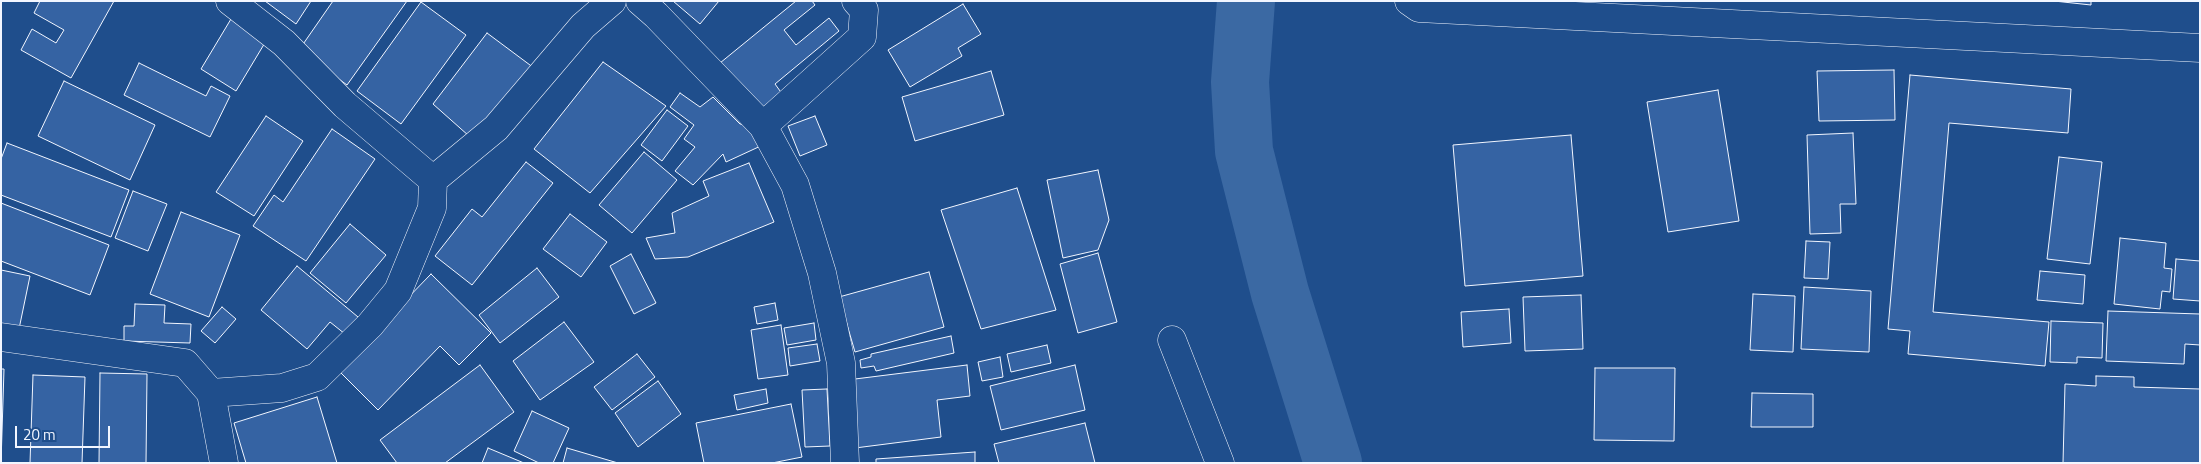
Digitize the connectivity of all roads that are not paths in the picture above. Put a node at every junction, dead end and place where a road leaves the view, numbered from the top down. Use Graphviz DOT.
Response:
graph roads {
  1 [pos="230,1"];
  2 [pos="612,1"];
  3 [pos="640,1"];
  4 [pos="856,1"];
  5 [pos="1409,1"];
  6 [pos="2200,48"];
  7 [pos="763,126"];
  8 [pos="434,180"];
  9 [pos="1,337"];
  10 [pos="1172,340"];
  11 [pos="211,393"];
  12 [pos="224,463"];
  13 [pos="845,463"];
  14 [pos="1220,463"];
  1 -- 8 [label="street"];
  2 -- 8 [label="street"];
  3 -- 7 [label="street"];
  4 -- 7 [label="street"];
  5 -- 6 [label="street"];
  7 -- 13 [label="street"];
  8 -- 11 [label="street"];
  9 -- 11 [label="street"];
  10 -- 14 [label="street"];
  11 -- 12 [label="street"];
}
